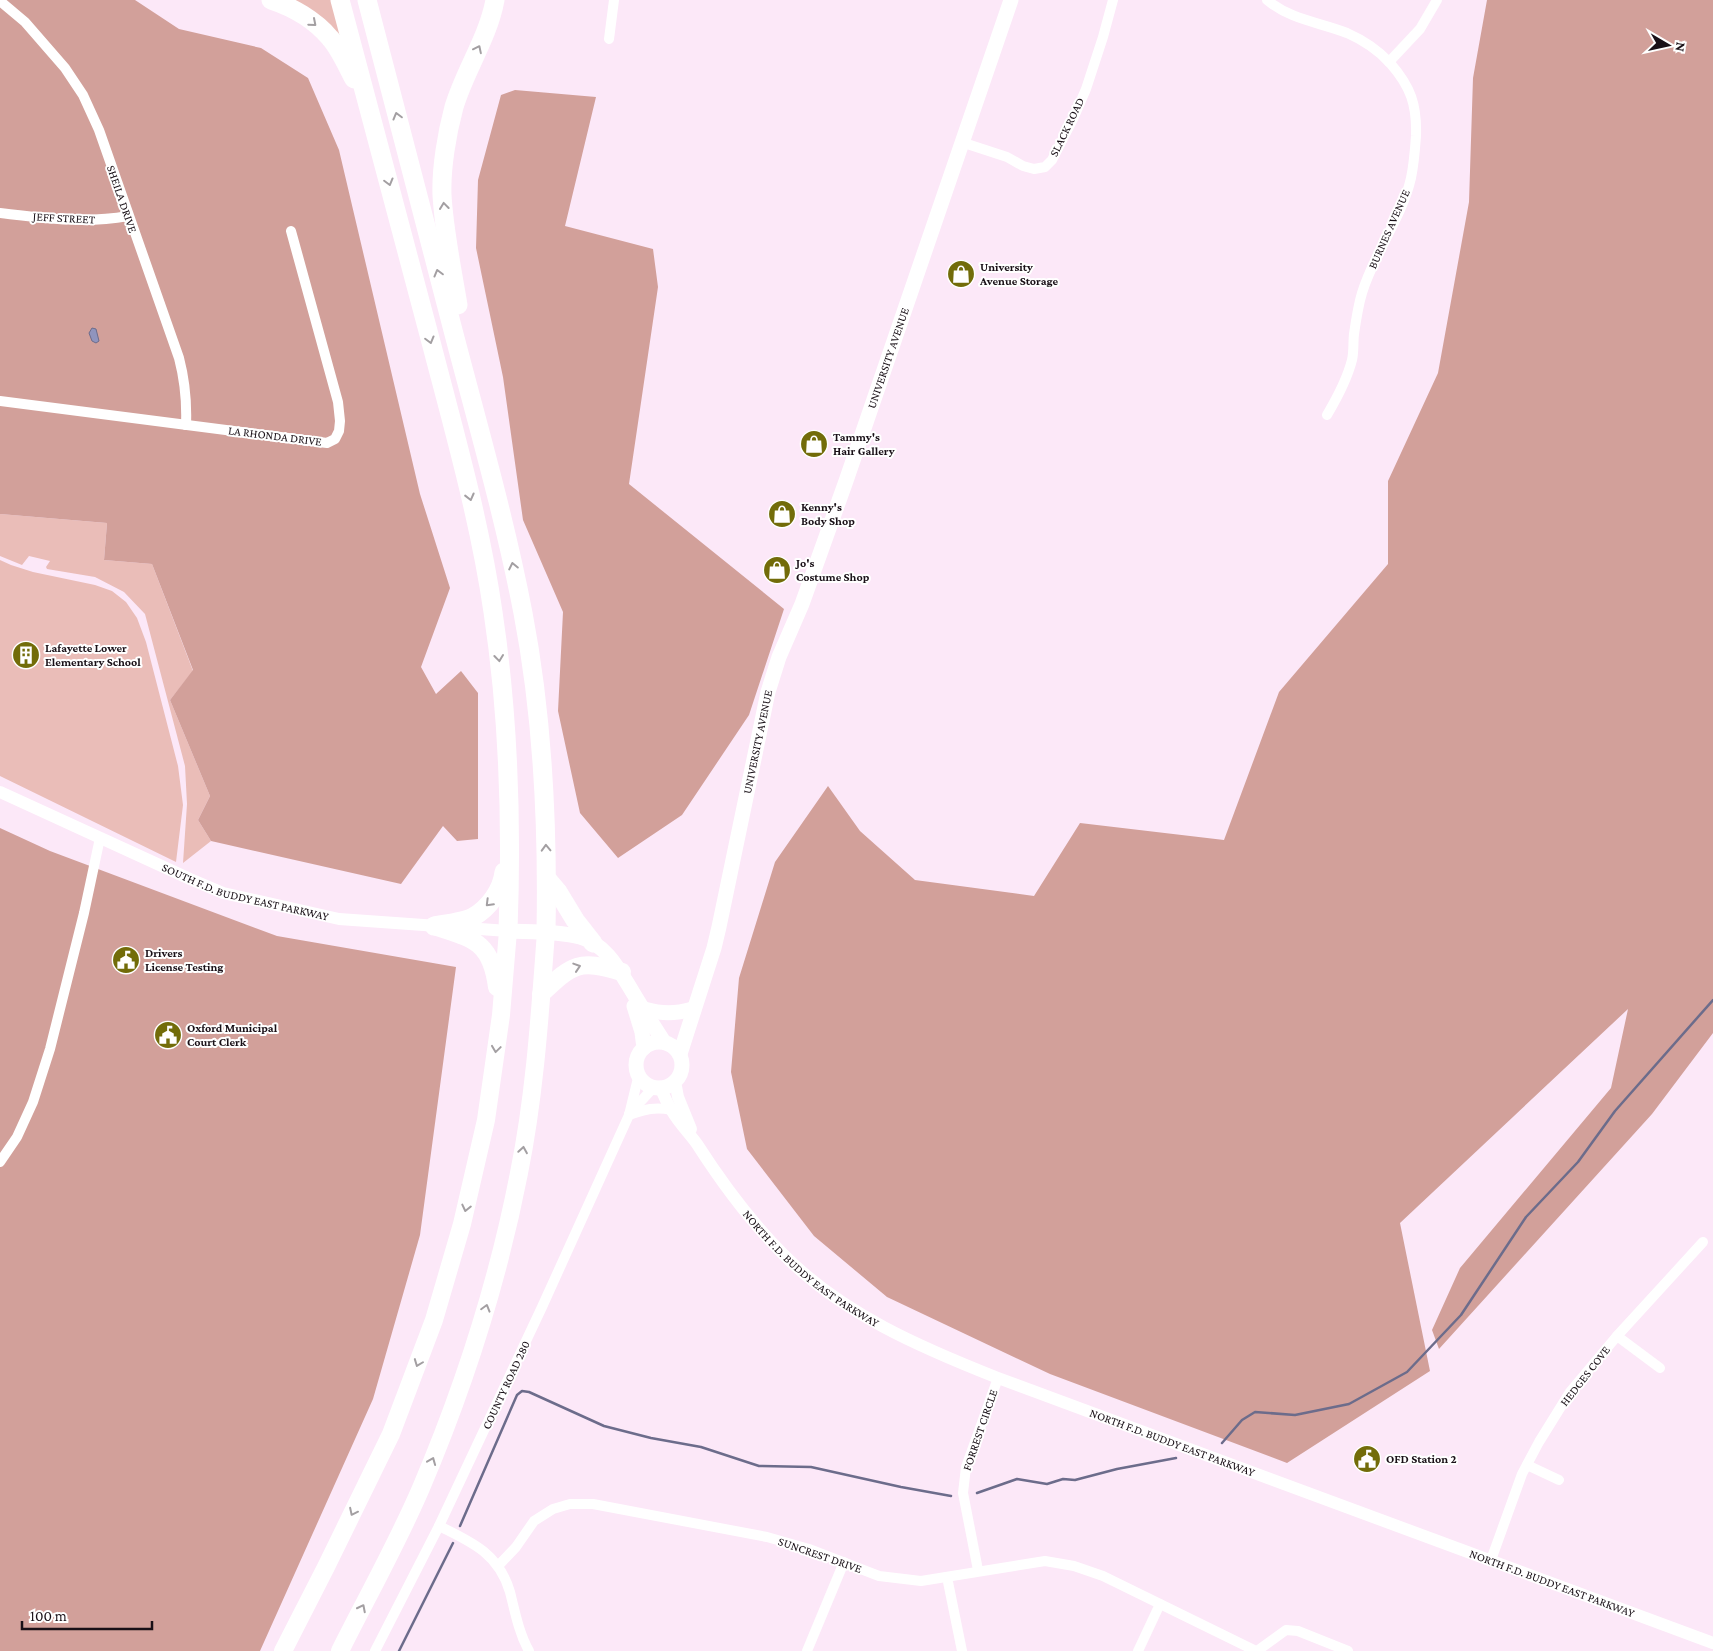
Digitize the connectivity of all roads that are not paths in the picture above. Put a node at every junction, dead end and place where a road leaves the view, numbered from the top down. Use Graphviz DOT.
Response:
graph roads {
  1 [pos="271,0"];
  2 [pos="340,0"];
  3 [pos="367,0"];
  4 [pos="495,0"];
  5 [pos="614,0"];
  6 [pos="1011,0"];
  7 [pos="1113,0"];
  8 [pos="1267,0"];
  9 [pos="1437,0"];
  10 [pos="1,3"];
  11 [pos="609,39"];
  12 [pos="1389,62"];
  13 [pos="369,107"];
  14 [pos="961,142"];
  15 [pos="0,213"];
  16 [pos="128,216"];
  17 [pos="290,230"];
  18 [pos="0,402"];
  19 [pos="474,410"];
  20 [pos="1327,416"];
  21 [pos="186,425"];
  22 [pos="0,792"];
  23 [pos="510,824"];
  24 [pos="100,838"];
  25 [pos="547,879"];
  26 [pos="434,926"];
  27 [pos="508,931"];
  28 [pos="546,932"];
  29 [pos="593,943"];
  30 [pos="622,972"];
  31 [pos="631,990"];
  32 [pos="541,994"];
  33 [pos="644,1009"];
  34 [pos="693,1009"];
  35 [pos="501,1015"];
  36 [pos="666,1043"];
  37 [pos="644,1048"];
  38 [pos="680,1054"];
  39 [pos="638,1074"];
  40 [pos="675,1081"];
  41 [pos="657,1087"];
  42 [pos="671,1110"];
  43 [pos="629,1115"];
  44 [pos="696,1143"];
  45 [pos="0,1162"];
  46 [pos="1703,1242"];
  47 [pos="1617,1336"];
  48 [pos="1660,1368"];
  49 [pos="998,1378"];
  50 [pos="1527,1465"];
  51 [pos="1560,1480"];
  52 [pos="439,1526"];
  53 [pos="1491,1560"];
  54 [pos="844,1562"];
  55 [pos="498,1566"];
  56 [pos="978,1570"];
  57 [pos="947,1577"];
  58 [pos="1160,1604"];
  59 [pos="1713,1643"];
  60 [pos="283,1651"];
  61 [pos="340,1651"];
  62 [pos="375,1651"];
  63 [pos="529,1651"];
  64 [pos="808,1651"];
  65 [pos="962,1651"];
  66 [pos="1138,1651"];
  67 [pos="1256,1651"];
  68 [pos="1348,1651"];
  1 -- 13 [label="highway, one-way"];
  2 -- 13 [label="highway"];
  19 -- 3 [label="highway, one-way"];
  19 -- 4 [label="highway, one-way"];
  5 -- 11 [label="street"];
  6 -- 14 [label="main road, UNIVERSITY AVENUE"];
  7 -- 14 [label="street, SLACK ROAD"];
  8 -- 12 [label="street, BURNES AVENUE"];
  9 -- 12 [label="street"];
  10 -- 16 [label="street, SHEILA DRIVE"];
  12 -- 20 [label="street, BURNES AVENUE"];
  13 -- 23 [label="highway, one-way"];
  14 -- 34 [label="main road, UNIVERSITY AVENUE"];
  15 -- 16 [label="street, JEFF STREET"];
  16 -- 21 [label="street, SHEILA DRIVE"];
  17 -- 21 [label="street, LA RHONDA DRIVE"];
  18 -- 21 [label="street, LA RHONDA DRIVE"];
  25 -- 19 [label="highway, one-way"];
  22 -- 24 [label="street, SOUTH F.D. BUDDY EAST PARKWAY"];
  23 -- 26 [label="highway, one-way"];
  23 -- 27 [label="highway"];
  24 -- 26 [label="street, SOUTH F.D. BUDDY EAST PARKWAY"];
  24 -- 45 [label="street"];
  25 -- 28 [label="highway"];
  25 -- 29 [label="highway"];
  26 -- 27 [label="street, SOUTH F.D. BUDDY EAST PARKWAY"];
  26 -- 35 [label="highway"];
  27 -- 28 [label="main road"];
  27 -- 35 [label="highway"];
  28 -- 29 [label="main road"];
  28 -- 32 [label="highway"];
  29 -- 30 [label="main road"];
  30 -- 31 [label="main road"];
  32 -- 30 [label="highway, one-way"];
  31 -- 33 [label="main road"];
  31 -- 37 [label="main road"];
  61 -- 32 [label="highway, one-way"];
  33 -- 34 [label="main road"];
  33 -- 36 [label="main road"];
  34 -- 36 [label="main road, UNIVERSITY AVENUE"];
  34 -- 38 [label="main road, UNIVERSITY AVENUE"];
  35 -- 60 [label="highway, one-way"];
  36 -- 37 [label="main road"];
  36 -- 38 [label="main road"];
  37 -- 39 [label="main road"];
  38 -- 40 [label="main road"];
  39 -- 41 [label="main road"];
  39 -- 43 [label="street"];
  40 -- 41 [label="main road"];
  40 -- 44 [label="street"];
  41 -- 42 [label="street"];
  41 -- 43 [label="street"];
  42 -- 43 [label="street"];
  42 -- 44 [label="street"];
  43 -- 52 [label="street, COUNTY ROAD 280"];
  44 -- 49 [label="street, NORTH F.D. BUDDY EAST PARKWAY"];
  46 -- 47 [label="street, HEDGES COVE"];
  47 -- 48 [label="street"];
  47 -- 50 [label="street, HEDGES COVE"];
  49 -- 53 [label="street, NORTH F.D. BUDDY EAST PARKWAY"];
  49 -- 56 [label="street, FORREST CIRCLE"];
  50 -- 51 [label="street"];
  50 -- 53 [label="street, HEDGES COVE"];
  52 -- 55 [label="street"];
  52 -- 62 [label="street, COUNTY ROAD 280"];
  53 -- 59 [label="street, NORTH F.D. BUDDY EAST PARKWAY"];
  54 -- 55 [label="street, SUNCREST DRIVE"];
  54 -- 57 [label="street, SUNCREST DRIVE"];
  54 -- 64 [label="street"];
  55 -- 63 [label="street"];
  56 -- 57 [label="street, SUNCREST DRIVE"];
  56 -- 58 [label="street, SUNCREST DRIVE"];
  57 -- 65 [label="street"];
  58 -- 66 [label="street"];
  58 -- 67 [label="street, SUNCREST DRIVE"];
  67 -- 68 [label="street"];
}
